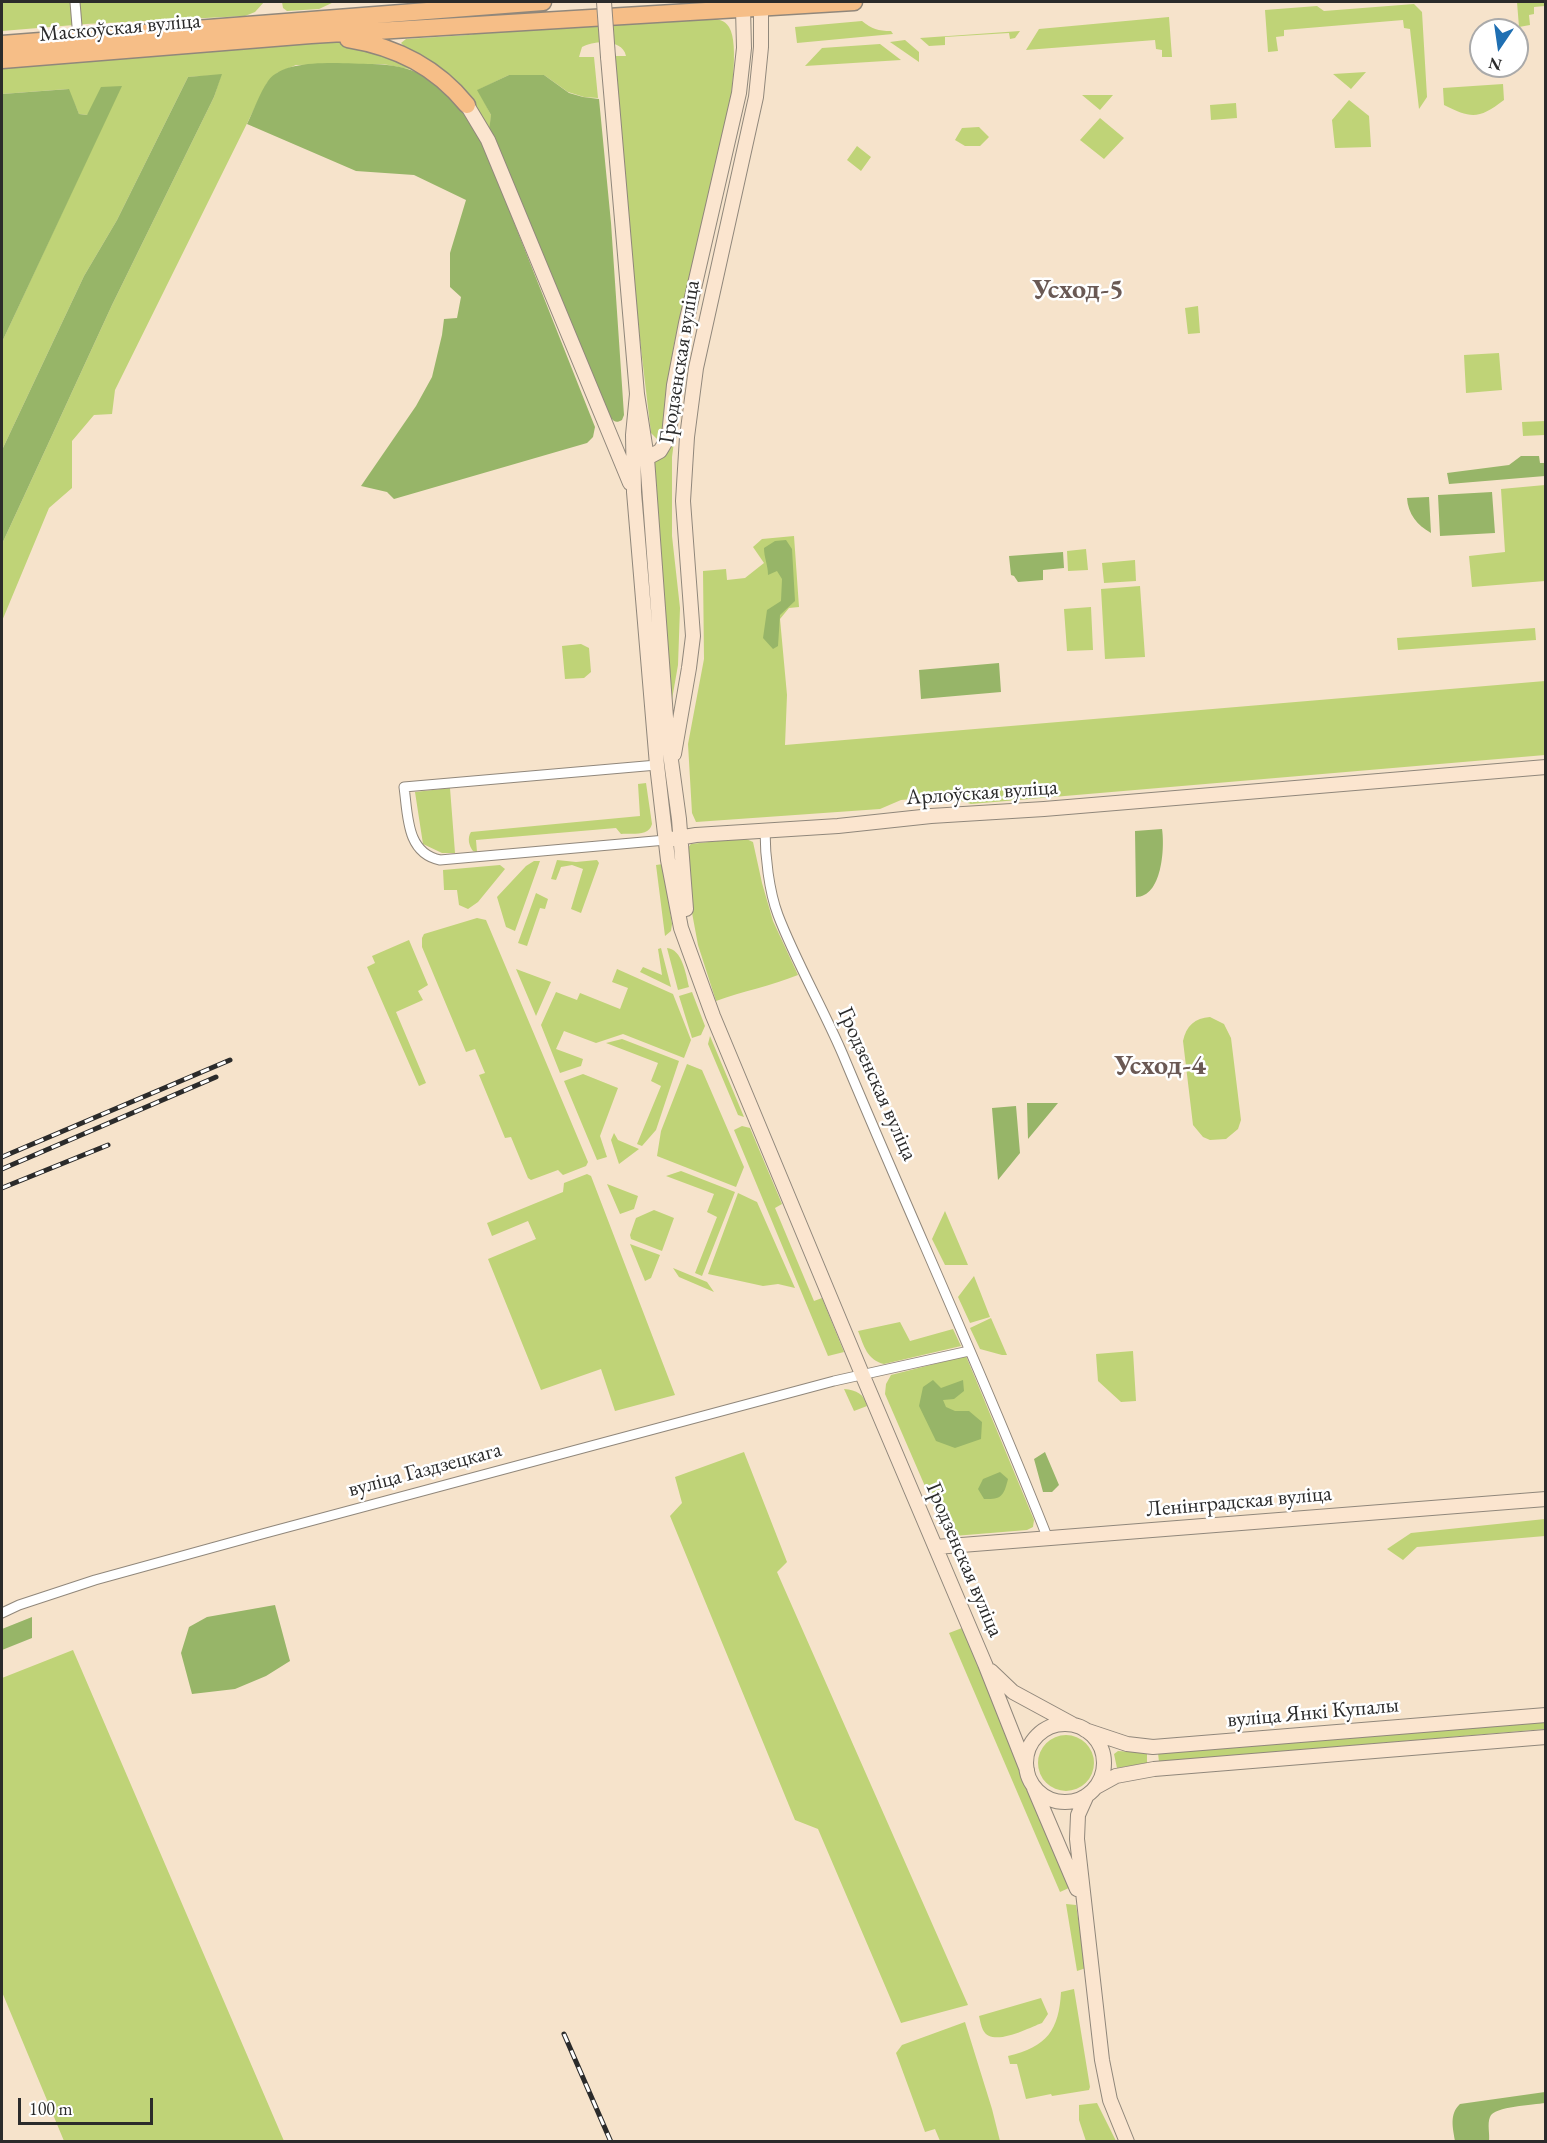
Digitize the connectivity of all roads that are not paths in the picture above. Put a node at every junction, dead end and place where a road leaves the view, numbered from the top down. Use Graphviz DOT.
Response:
graph roads {
  1 [pos="75,2"];
  2 [pos="543,2"];
  3 [pos="603,2"];
  4 [pos="854,2"];
  5 [pos="744,5"];
  6 [pos="760,5"];
  7 [pos="311,35"];
  8 [pos="2,45"];
  9 [pos="78,46"];
  10 [pos="2,60"];
  11 [pos="467,105"];
  12 [pos="640,459"];
  13 [pos="634,492"];
  14 [pos="657,765"];
  15 [pos="672,767"];
  16 [pos="1545,767"];
  17 [pos="765,830"];
  18 [pos="680,837"];
  19 [pos="666,840"];
  20 [pos="693,959"];
  21 [pos="969,1351"];
  22 [pos="862,1374"];
  23 [pos="1545,1499"];
  24 [pos="1048,1539"];
  25 [pos="936,1547"];
  26 [pos="2,1613"];
  27 [pos="985,1664"];
  28 [pos="1545,1715"];
  29 [pos="1080,1727"];
  30 [pos="1545,1737"];
  31 [pos="1029,1776"];
  32 [pos="1091,1791"];
  33 [pos="1084,1911"];
  34 [pos="1127,2142"];
  1 -- 9 [label="street"];
  2 -- 9 [label="highway, Маскоўская вуліца"];
  3 -- 12 [label="main road, Гродзенская вуліца, bridge"];
  4 -- 6 [label="highway, Маскоўская вуліца"];
  5 -- 6 [label="highway, Маскоўская вуліца"];
  5 -- 7 [label="highway, Маскоўская вуліца"];
  5 -- 12 [label="main road, Гродзенская вуліца"];
  6 -- 15 [label="main road, Гродзенская вуліца"];
  7 -- 9 [label="highway, Маскоўская вуліца"];
  7 -- 11 [label="highway"];
  8 -- 9 [label="highway, Маскоўская вуліца"];
  9 -- 10 [label="highway, Маскоўская вуліца"];
  11 -- 13 [label="main road"];
  12 -- 13 [label="main road, Гродзенская вуліца"];
  12 -- 15 [label="main road, Гродзенская вуліца"];
  13 -- 14 [label="main road, Гродзенская вуліца"];
  14 -- 19 [label="main road, Гродзенская вуліца"];
  14 -- 19 [label="street, Арлоўская вуліца"];
  15 -- 18 [label="main road, Гродзенская вуліца"];
  16 -- 17 [label="main road, Арлоўская вуліца"];
  17 -- 18 [label="main road, Арлоўская вуліца"];
  17 -- 21 [label="street, Гродзенская вуліца"];
  18 -- 19 [label="main road, Арлоўская вуліца"];
  18 -- 20 [label="main road, Гродзенская вуліца"];
  19 -- 20 [label="main road, Гродзенская вуліца"];
  20 -- 22 [label="main road, Гродзенская вуліца"];
  21 -- 22 [label="street"];
  21 -- 24 [label="street, Гродзенская вуліца"];
  22 -- 25 [label="main road, Гродзенская вуліца"];
  22 -- 26 [label="street, вуліца Газдзецкага"];
  23 -- 24 [label="main road, Ленінградская вуліца"];
  24 -- 25 [label="main road, Ленінградская вуліца"];
  25 -- 27 [label="main road, Гродзенская вуліца"];
  27 -- 29 [label="main road, Гродзенская вуліца"];
  27 -- 31 [label="main road, Гродзенская вуліца"];
  28 -- 29 [label="main road, вуліца Янкі Купалы"];
  29 -- 31 [label="main road"];
  29 -- 32 [label="main road"];
  30 -- 32 [label="main road, вуліца Янкі Купалы"];
  31 -- 32 [label="main road"];
  31 -- 33 [label="main road, Гродзенская вуліца"];
  32 -- 33 [label="main road, Гродзенская вуліца"];
  33 -- 34 [label="main road, Гродзенская вуліца"];
}
